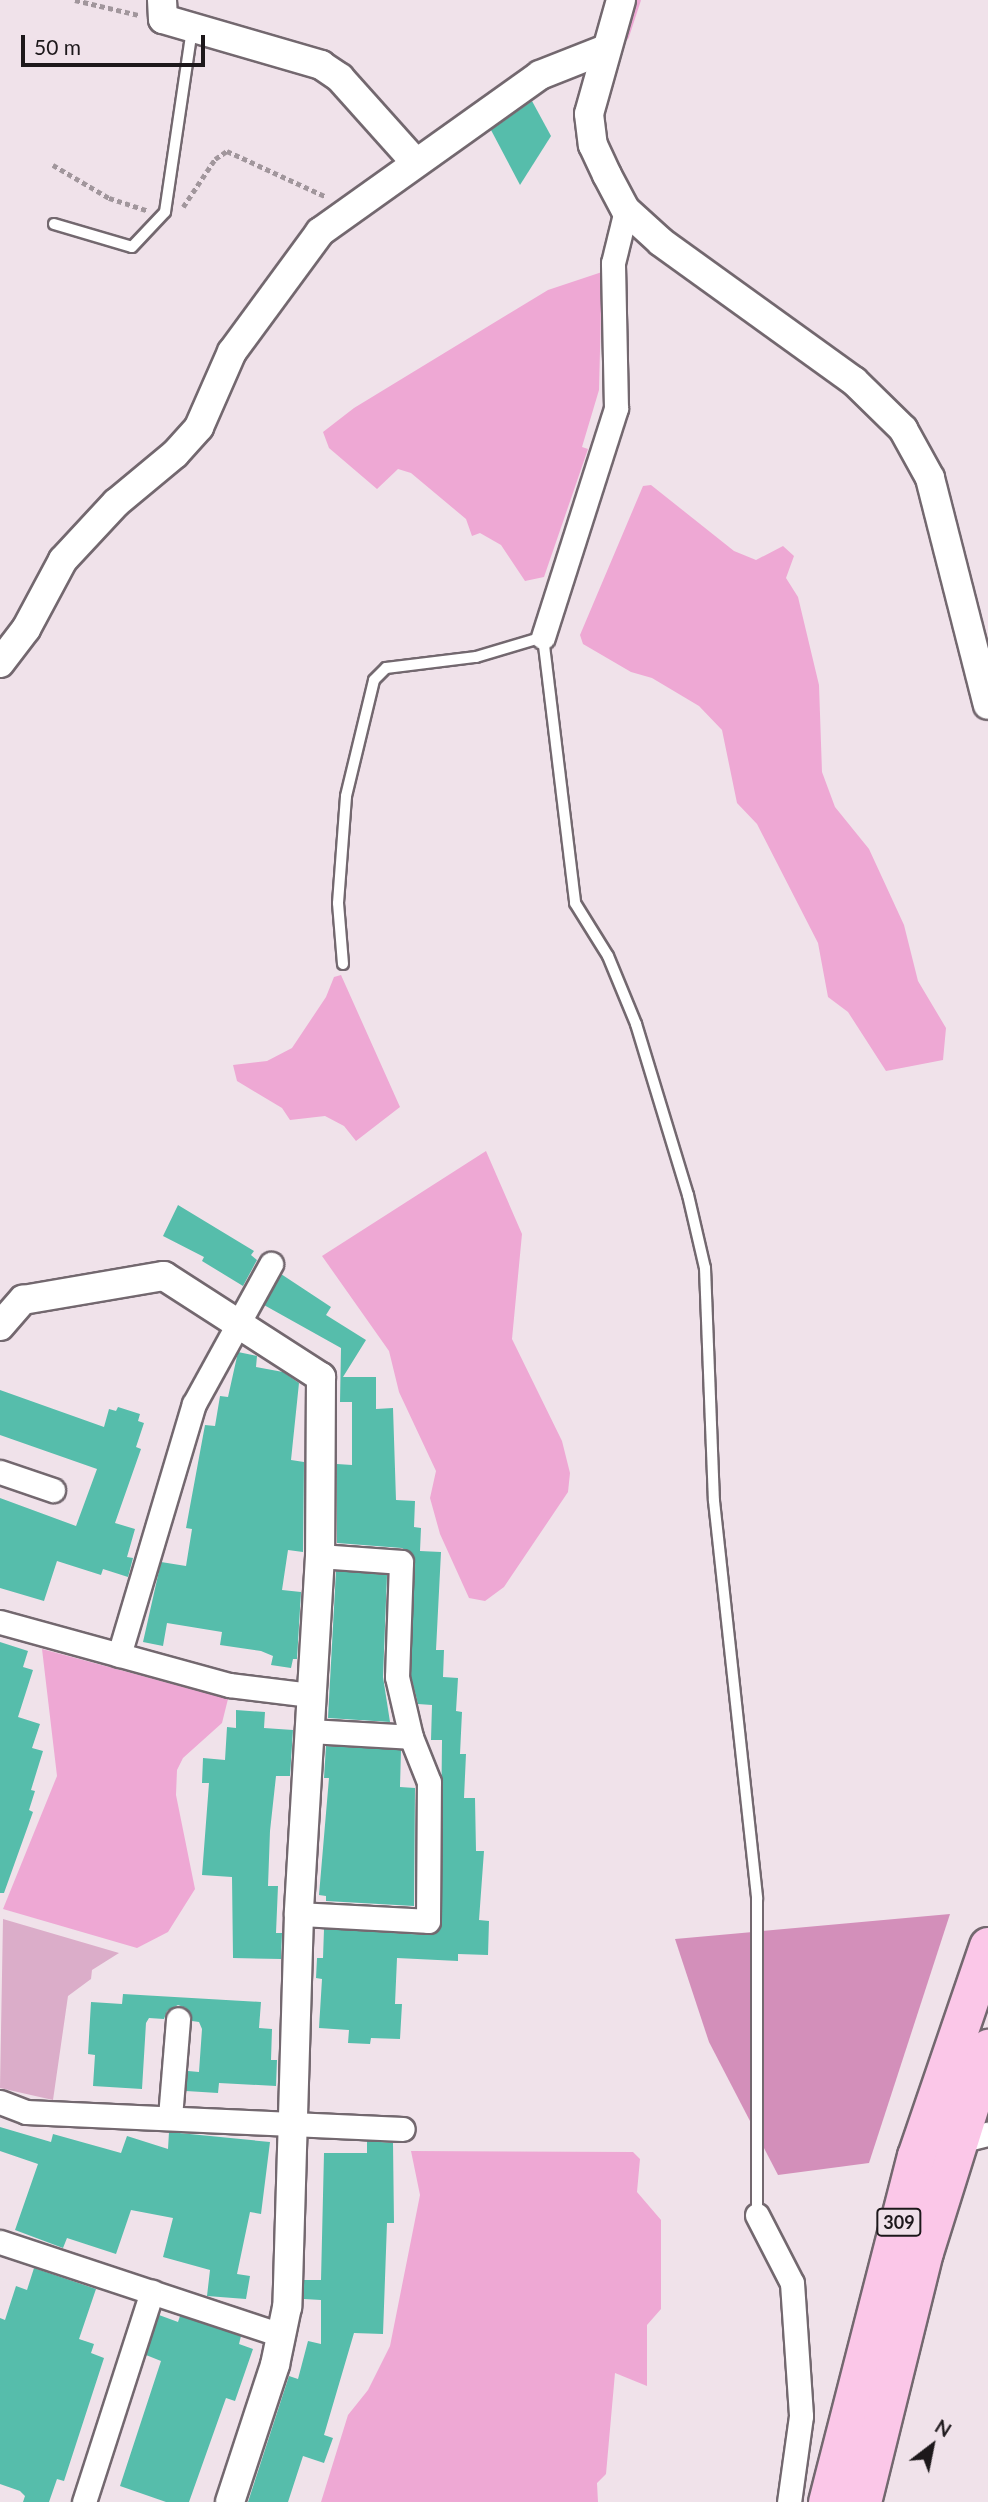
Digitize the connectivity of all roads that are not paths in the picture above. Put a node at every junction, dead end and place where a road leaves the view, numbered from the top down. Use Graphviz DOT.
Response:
graph roads {
  1 [pos="621,0"];
  2 [pos="163,10"];
  3 [pos="192,29"];
  4 [pos="606,49"];
  5 [pos="415,162"];
  6 [pos="626,209"];
  7 [pos="54,224"];
  8 [pos="543,637"];
  9 [pos="0,663"];
  10 [pos="988,705"];
  11 [pos="343,964"];
  12 [pos="271,1264"];
  13 [pos="238,1323"];
  14 [pos="0,1326"];
  15 [pos="0,1472"];
  16 [pos="53,1490"];
  17 [pos="320,1556"];
  18 [pos="0,1622"];
  19 [pos="119,1655"];
  20 [pos="310,1695"];
  21 [pos="308,1731"];
  22 [pos="411,1737"];
  23 [pos="299,1914"];
  24 [pos="988,1946"];
  25 [pos="178,2019"];
  26 [pos="988,2048"];
  27 [pos="0,2102"];
  28 [pos="170,2117"];
  29 [pos="292,2123"];
  30 [pos="403,2129"];
  31 [pos="972,2138"];
  32 [pos="757,2215"];
  33 [pos="0,2242"];
  34 [pos="152,2292"];
  35 [pos="281,2335"];
  36 [pos="83,2502"];
  37 [pos="230,2502"];
  38 [pos="789,2502"];
  39 [pos="827,2502"];
  40 [pos="863,2502"];
  1 -- 4 [label="street"];
  2 -- 3 [label="street"];
  3 -- 5 [label="street"];
  3 -- 7 [label="lane"];
  4 -- 5 [label="street"];
  4 -- 6 [label="street"];
  5 -- 9 [label="street"];
  6 -- 8 [label="street"];
  6 -- 10 [label="street"];
  8 -- 11 [label="lane"];
  8 -- 32 [label="lane"];
  12 -- 13 [label="street"];
  13 -- 14 [label="street"];
  13 -- 17 [label="street"];
  13 -- 19 [label="street"];
  15 -- 16 [label="street"];
  17 -- 20 [label="street"];
  17 -- 22 [label="street"];
  18 -- 19 [label="street"];
  19 -- 20 [label="street"];
  20 -- 21 [label="street"];
  21 -- 22 [label="street"];
  21 -- 23 [label="street"];
  22 -- 23 [label="street"];
  23 -- 29 [label="street"];
  24 -- 39 [label="highway, 309"];
  25 -- 28 [label="street"];
  26 -- 31 [label="highway, 309"];
  27 -- 28 [label="street"];
  28 -- 29 [label="street"];
  29 -- 30 [label="street"];
  29 -- 35 [label="street"];
  31 -- 40 [label="highway, 309"];
  32 -- 38 [label="street"];
  33 -- 34 [label="street"];
  34 -- 35 [label="street"];
  34 -- 36 [label="street"];
  35 -- 37 [label="street"];
}
